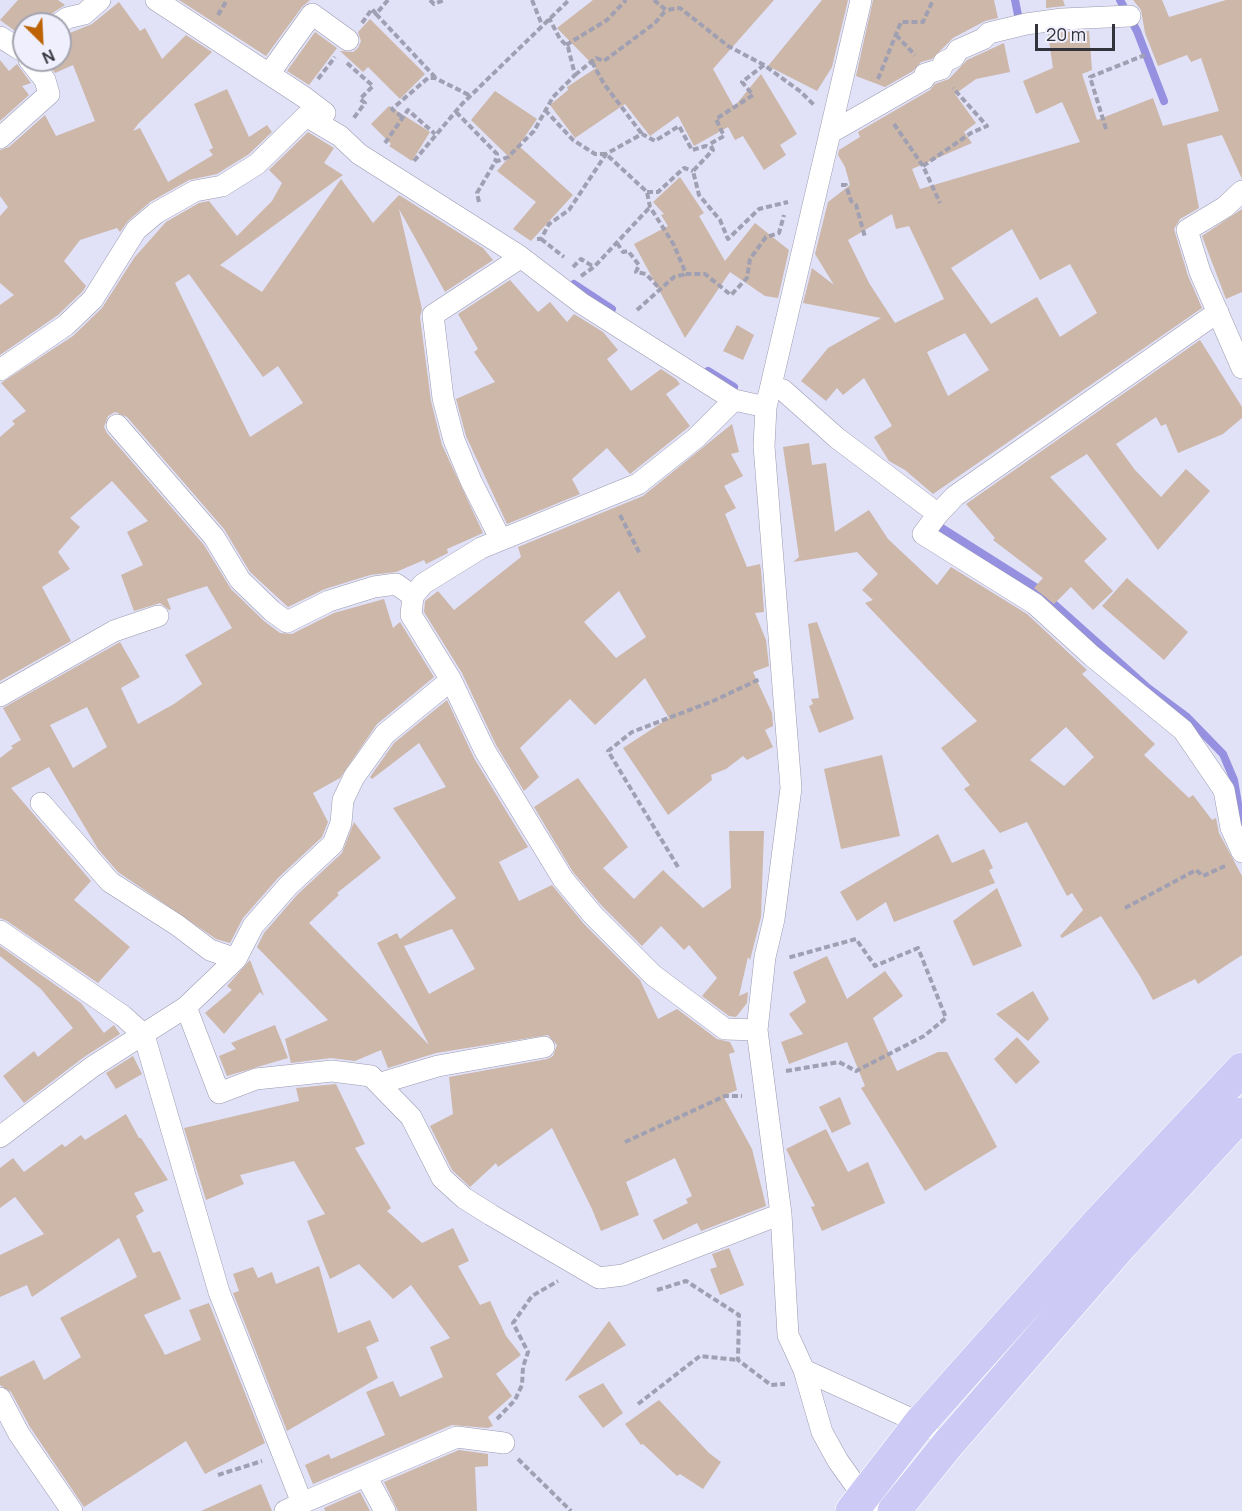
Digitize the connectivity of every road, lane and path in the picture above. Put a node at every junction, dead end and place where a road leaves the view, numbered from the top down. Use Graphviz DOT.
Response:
graph roads {
  1 [pos="100,0"];
  2 [pos="156,0"];
  3 [pos="429,0"];
  4 [pos="444,0"];
  5 [pos="532,0"];
  6 [pos="569,0"];
  7 [pos="626,0"];
  8 [pos="654,0"];
  9 [pos="861,0"];
  10 [pos="933,0"];
  11 [pos="666,10"];
  12 [pos="376,14"];
  13 [pos="1130,16"];
  14 [pos="72,17"];
  15 [pos="549,18"];
  16 [pos="542,25"];
  17 [pos="566,45"];
  18 [pos="342,47"];
  19 [pos="1145,55"];
  20 [pos="592,62"];
  21 [pos="764,65"];
  22 [pos="935,71"];
  23 [pos="39,72"];
  24 [pos="269,74"];
  25 [pos="575,75"];
  26 [pos="435,78"];
  27 [pos="471,96"];
  28 [pos="545,110"];
  29 [pos="871,110"];
  30 [pos="456,112"];
  31 [pos="402,117"];
  32 [pos="318,122"];
  33 [pos="832,126"];
  34 [pos="1106,129"];
  35 [pos="435,134"];
  36 [pos="642,134"];
  37 [pos="340,136"];
  38 [pos="0,138"];
  39 [pos="380,147"];
  40 [pos="713,150"];
  41 [pos="606,154"];
  42 [pos="495,162"];
  43 [pos="923,166"];
  44 [pos="410,167"];
  45 [pos="693,171"];
  46 [pos="821,174"];
  47 [pos="1242,191"];
  48 [pos="647,192"];
  49 [pos="791,192"];
  50 [pos="788,202"];
  51 [pos="940,203"];
  52 [pos="650,207"];
  53 [pos="481,209"];
  54 [pos="865,237"];
  55 [pos="541,239"];
  56 [pos="617,243"];
  57 [pos="519,257"];
  58 [pos="594,267"];
  59 [pos="686,274"];
  60 [pos="560,289"];
  61 [pos="661,290"];
  62 [pos="1218,312"];
  63 [pos="623,329"];
  64 [pos="1242,368"];
  65 [pos="0,370"];
  66 [pos="768,397"];
  67 [pos="734,400"];
  68 [pos="117,425"];
  69 [pos="610,496"];
  70 [pos="933,520"];
  71 [pos="501,540"];
  72 [pos="640,554"];
  73 [pos="413,596"];
  74 [pos="158,616"];
  75 [pos="784,674"];
  76 [pos="451,680"];
  77 [pos="0,696"];
  78 [pos="41,803"];
  79 [pos="1237,857"];
  80 [pos="678,867"];
  81 [pos="1125,908"];
  82 [pos="0,931"];
  83 [pos="765,957"];
  84 [pos="236,958"];
  85 [pos="186,1007"];
  86 [pos="757,1030"];
  87 [pos="144,1035"];
  88 [pos="544,1047"];
  89 [pos="1242,1069"];
  90 [pos="381,1083"];
  91 [pos="763,1085"];
  92 [pos="1242,1114"];
  93 [pos="0,1137"];
  94 [pos="626,1142"];
  95 [pos="781,1214"];
  96 [pos="580,1268"];
  97 [pos="654,1291"];
  98 [pos="738,1360"];
  99 [pos="805,1377"];
  100 [pos="0,1398"];
  101 [pos="638,1404"];
  102 [pos="920,1423"];
  103 [pos="504,1443"];
  104 [pos="948,1444"];
  105 [pos="283,1454"];
  106 [pos="218,1475"];
  107 [pos="366,1476"];
  108 [pos="866,1506"];
  109 [pos="294,1507"];
  110 [pos="72,1511"];
  111 [pos="385,1511"];
  112 [pos="571,1511"];
  113 [pos="894,1511"];
  1 -- 14 [label="street"];
  2 -- 24 [label="street"];
  3 -- 4 [label="path"];
  5 -- 16 [label="path"];
  6 -- 15 [label="path"];
  7 -- 17 [label="path"];
  8 -- 11 [label="path"];
  9 -- 33 [label="street"];
  10 -- 29 [label="path"];
  11 -- 20 [label="path"];
  11 -- 21 [label="path"];
  12 -- 26 [label="path"];
  13 -- 22 [label="street"];
  15 -- 16 [label="path"];
  15 -- 17 [label="path"];
  16 -- 27 [label="path"];
  17 -- 25 [label="path"];
  18 -- 24 [label="street"];
  18 -- 37 [label="path"];
  19 -- 34 [label="path"];
  20 -- 25 [label="path"];
  20 -- 36 [label="path"];
  21 -- 33 [label="path"];
  21 -- 40 [label="path"];
  22 -- 29 [label="street"];
  22 -- 43 [label="path"];
  23 -- 38 [label="street"];
  24 -- 32 [label="street"];
  25 -- 28 [label="path"];
  26 -- 27 [label="path"];
  26 -- 31 [label="path"];
  27 -- 30 [label="path"];
  28 -- 41 [label="path"];
  28 -- 42 [label="path"];
  29 -- 33 [label="street"];
  29 -- 43 [label="path"];
  30 -- 35 [label="path"];
  30 -- 42 [label="path"];
  31 -- 35 [label="path"];
  31 -- 39 [label="path"];
  32 -- 37 [label="street"];
  32 -- 65 [label="street"];
  33 -- 46 [label="street"];
  35 -- 44 [label="path"];
  36 -- 40 [label="path"];
  36 -- 41 [label="path"];
  37 -- 57 [label="street"];
  40 -- 45 [label="path"];
  41 -- 48 [label="path"];
  41 -- 55 [label="path"];
  42 -- 53 [label="path"];
  43 -- 51 [label="path"];
  45 -- 48 [label="path"];
  45 -- 50 [label="path"];
  46 -- 54 [label="path"];
  46 -- 66 [label="street"];
  47 -- 62 [label="street"];
  48 -- 52 [label="path"];
  49 -- 50 [label="path"];
  50 -- 59 [label="path"];
  52 -- 56 [label="path"];
  52 -- 59 [label="path"];
  55 -- 57 [label="path"];
  55 -- 58 [label="path"];
  56 -- 58 [label="path"];
  56 -- 61 [label="path"];
  57 -- 60 [label="street"];
  57 -- 71 [label="street"];
  58 -- 60 [label="path"];
  59 -- 61 [label="path"];
  60 -- 63 [label="street"];
  61 -- 63 [label="path"];
  62 -- 64 [label="street"];
  62 -- 70 [label="street"];
  63 -- 67 [label="street"];
  66 -- 67 [label="street"];
  66 -- 70 [label="street"];
  66 -- 75 [label="street"];
  67 -- 69 [label="street"];
  68 -- 73 [label="street"];
  69 -- 71 [label="street"];
  69 -- 72 [label="path"];
  70 -- 79 [label="street"];
  71 -- 73 [label="street"];
  73 -- 76 [label="street"];
  74 -- 77 [label="street"];
  75 -- 80 [label="path"];
  75 -- 83 [label="street"];
  76 -- 84 [label="street"];
  76 -- 86 [label="street"];
  78 -- 84 [label="street"];
  79 -- 81 [label="path"];
  82 -- 87 [label="street"];
  83 -- 86 [label="street"];
  83 -- 91 [label="path"];
  84 -- 85 [label="street"];
  85 -- 87 [label="street"];
  85 -- 90 [label="street"];
  86 -- 91 [label="street"];
  87 -- 93 [label="street"];
  87 -- 105 [label="street"];
  88 -- 90 [label="street"];
  89 -- 102 [label="main road"];
  90 -- 96 [label="street"];
  91 -- 94 [label="path"];
  91 -- 95 [label="street"];
  92 -- 104 [label="main road"];
  95 -- 96 [label="street"];
  95 -- 99 [label="street"];
  96 -- 103 [label="path"];
  97 -- 98 [label="path"];
  98 -- 99 [label="path"];
  98 -- 101 [label="path"];
  99 -- 102 [label="street"];
  99 -- 108 [label="street"];
  100 -- 110 [label="street"];
  102 -- 104 [label="street"];
  102 -- 108 [label="main road"];
  103 -- 107 [label="street"];
  103 -- 112 [label="path"];
  104 -- 113 [label="main road"];
  105 -- 106 [label="path"];
  105 -- 109 [label="street"];
  107 -- 109 [label="street"];
  107 -- 111 [label="street"];
}
